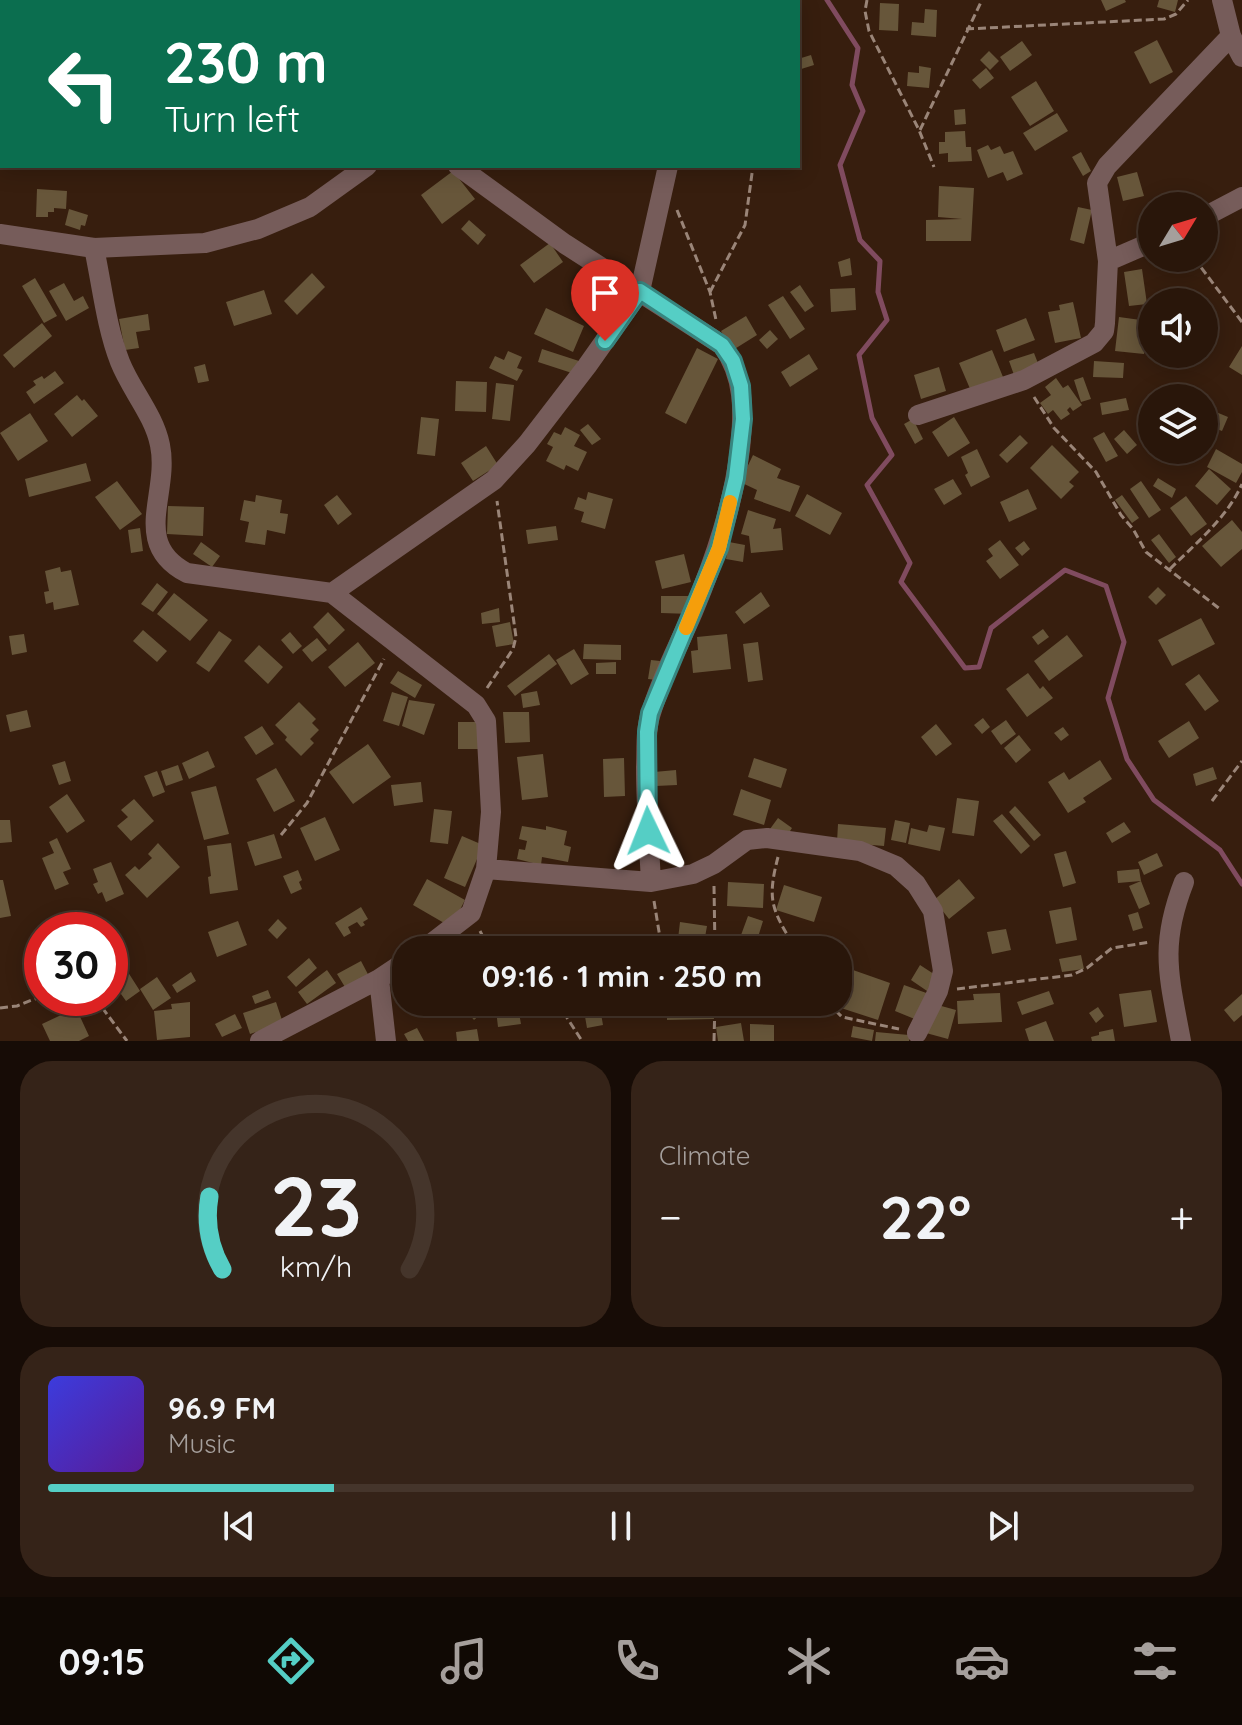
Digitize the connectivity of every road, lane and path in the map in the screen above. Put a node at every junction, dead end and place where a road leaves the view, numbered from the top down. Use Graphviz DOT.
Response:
graph roads {
  1 [pos="867,0"];
  2 [pos="982,0"];
  3 [pos="1188,0"];
  4 [pos="1222,0"];
  5 [pos="966,29"];
  6 [pos="1231,36"];
  7 [pos="1242,57"];
  8 [pos="919,130"];
  9 [pos="934,167"];
  10 [pos="364,168"];
  11 [pos="461,168"];
  12 [pos="668,168"];
  13 [pos="753,168"];
  14 [pos="1242,197"];
  15 [pos="676,209"];
  16 [pos="1218,210"];
  17 [pos="0,234"];
  18 [pos="94,248"];
  19 [pos="1138,248"];
  20 [pos="1108,261"];
  21 [pos="1204,272"];
  22 [pos="640,291"];
  23 [pos="710,292"];
  24 [pos="1242,322"];
  25 [pos="722,345"];
  26 [pos="1024,380"];
  27 [pos="918,415"];
  28 [pos="494,480"];
  29 [pos="1242,484"];
  30 [pos="1169,570"];
  31 [pos="332,593"];
  32 [pos="1220,609"];
  33 [pos="394,641"];
  34 [pos="476,705"];
  35 [pos="1242,761"];
  36 [pos="1212,801"];
  37 [pos="281,835"];
  38 [pos="782,841"];
  39 [pos="714,864"];
  40 [pos="486,869"];
  41 [pos="651,882"];
  42 [pos="1184,882"];
  43 [pos="441,936"];
  44 [pos="660,936"];
  45 [pos="715,936"];
  46 [pos="788,936"];
  47 [pos="1167,941"];
  48 [pos="392,970"];
  49 [pos="379,979"];
  50 [pos="938,991"];
  51 [pos="24,1003"];
  52 [pos="0,1008"];
  53 [pos="108,1016"];
  54 [pos="566,1016"];
  55 [pos="715,1016"];
  56 [pos="841,1016"];
  57 [pos="917,1033"];
  58 [pos="127,1041"];
  59 [pos="260,1041"];
  60 [pos="386,1041"];
  61 [pos="582,1041"];
  62 [pos="714,1041"];
  63 [pos="1181,1041"];
  1 -- 8 [label="path"];
  2 -- 5 [label="path"];
  3 -- 5 [label="path"];
  4 -- 6 [label="street"];
  5 -- 8 [label="path"];
  6 -- 7 [label="street"];
  6 -- 20 [label="street"];
  8 -- 9 [label="path"];
  10 -- 18 [label="street"];
  11 -- 22 [label="street"];
  12 -- 22 [label="street"];
  13 -- 23 [label="path"];
  14 -- 16 [label="street"];
  15 -- 23 [label="path"];
  17 -- 18 [label="street"];
  18 -- 31 [label="street"];
  19 -- 20 [label="street"];
  20 -- 26 [label="street"];
  21 -- 24 [label="path"];
  22 -- 25 [label="street"];
  22 -- 28 [label="street"];
  23 -- 25 [label="path"];
  25 -- 41 [label="street"];
  26 -- 27 [label="street"];
  26 -- 30 [label="path"];
  28 -- 31 [label="street"];
  28 -- 34 [label="path"];
  29 -- 30 [label="path"];
  30 -- 32 [label="path"];
  31 -- 33 [label="street"];
  33 -- 34 [label="street"];
  33 -- 37 [label="path"];
  34 -- 40 [label="street"];
  35 -- 36 [label="path"];
  38 -- 39 [label="street"];
  38 -- 46 [label="path"];
  38 -- 50 [label="street"];
  39 -- 41 [label="street"];
  39 -- 45 [label="path"];
  40 -- 41 [label="street"];
  40 -- 43 [label="street"];
  41 -- 44 [label="path"];
  42 -- 47 [label="street"];
  47 -- 50 [label="path"];
  47 -- 63 [label="street"];
  48 -- 49 [label="street"];
  49 -- 59 [label="street"];
  49 -- 60 [label="street"];
  50 -- 57 [label="street"];
  51 -- 52 [label="path"];
  53 -- 58 [label="path"];
  54 -- 61 [label="path"];
  55 -- 62 [label="path"];
  56 -- 57 [label="path"];
}
